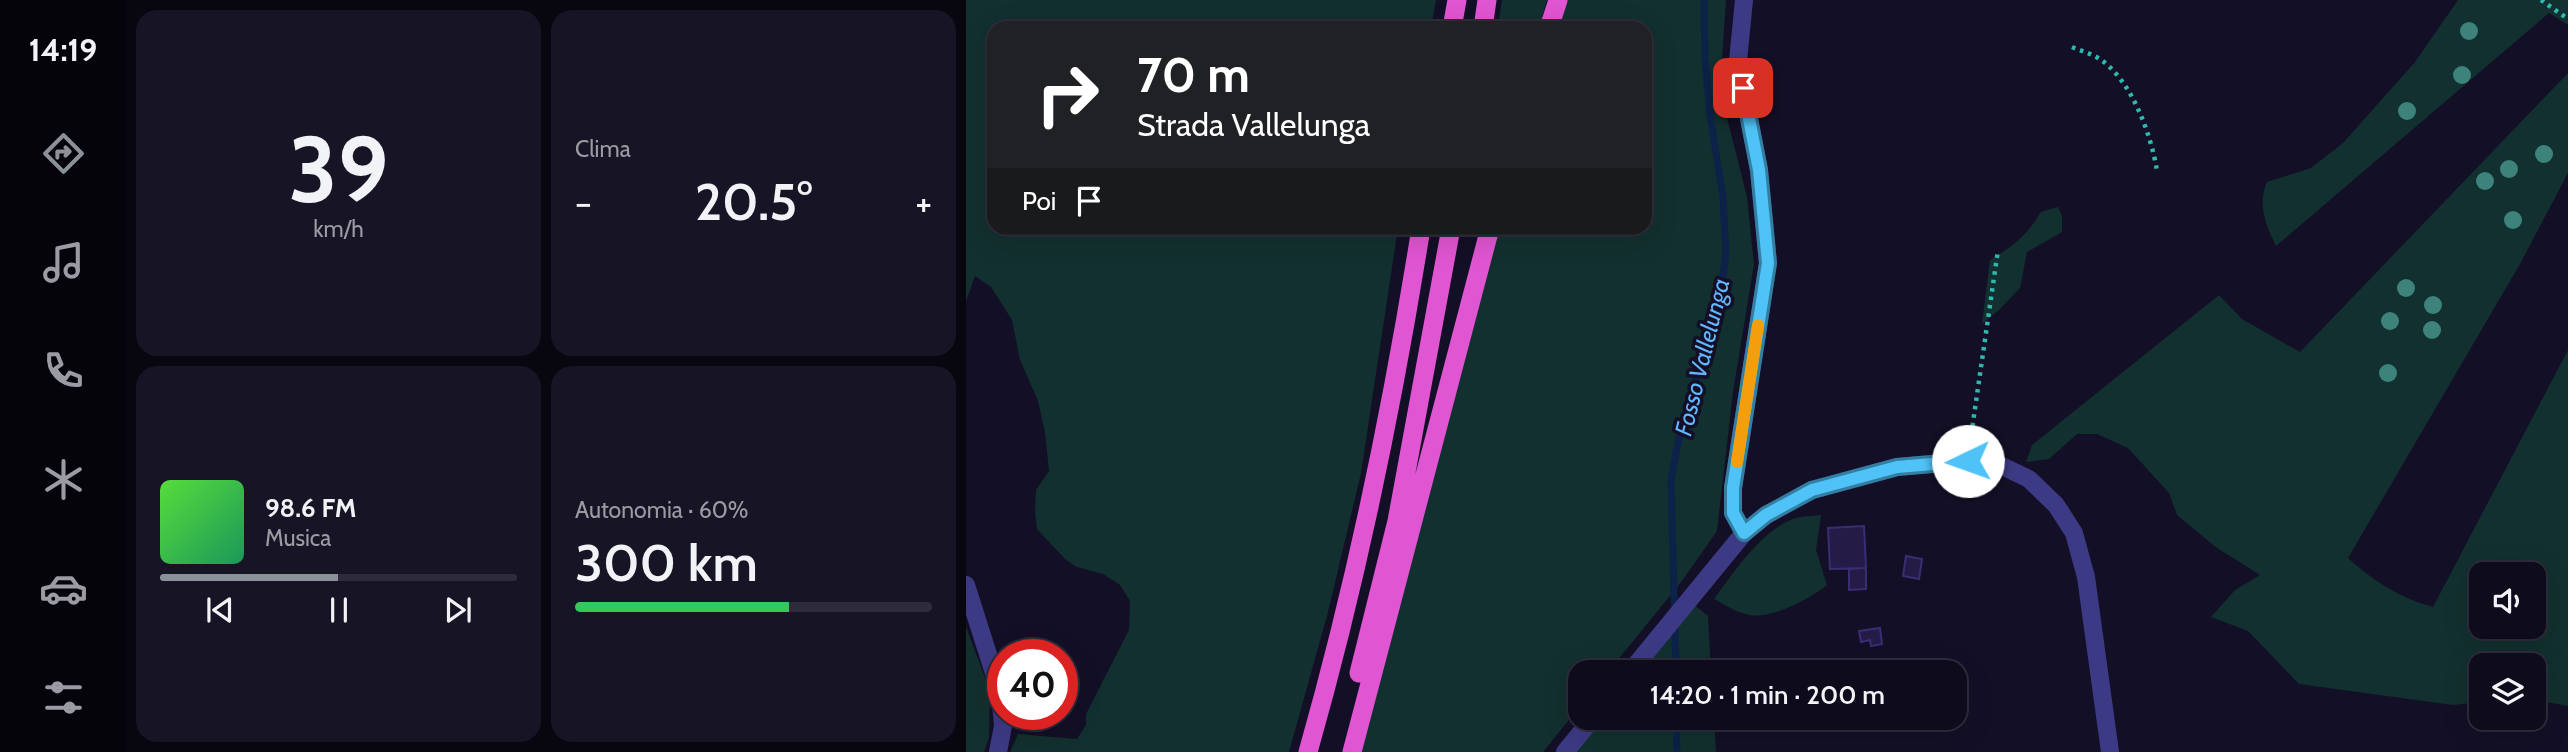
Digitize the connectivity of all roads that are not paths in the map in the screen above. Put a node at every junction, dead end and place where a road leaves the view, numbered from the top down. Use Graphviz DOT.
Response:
graph roads {
  1 [pos="1457,0"];
  2 [pos="1487,0"];
  3 [pos="1558,0"];
  4 [pos="1744,0"];
  5 [pos="1453,21"];
  6 [pos="1483,21"];
  7 [pos="1551,21"];
  8 [pos="1420,235"];
  9 [pos="1450,235"];
  10 [pos="1488,235"];
  11 [pos="1744,533"];
  12 [pos="966,585"];
  13 [pos="1640,660"];
  14 [pos="1583,730"];
  15 [pos="998,752"];
  16 [pos="1308,752"];
  17 [pos="1338,752"];
  18 [pos="1352,752"];
  19 [pos="1565,752"];
  20 [pos="2110,752"];
  1 -- 5 [label="highway"];
  2 -- 6 [label="highway"];
  3 -- 7 [label="highway"];
  4 -- 11 [label="street"];
  8 -- 16 [label="highway"];
  9 -- 17 [label="highway"];
  10 -- 18 [label="highway"];
  11 -- 13 [label="street"];
  11 -- 20 [label="street"];
  12 -- 15 [label="street"];
  14 -- 19 [label="street"];
}
